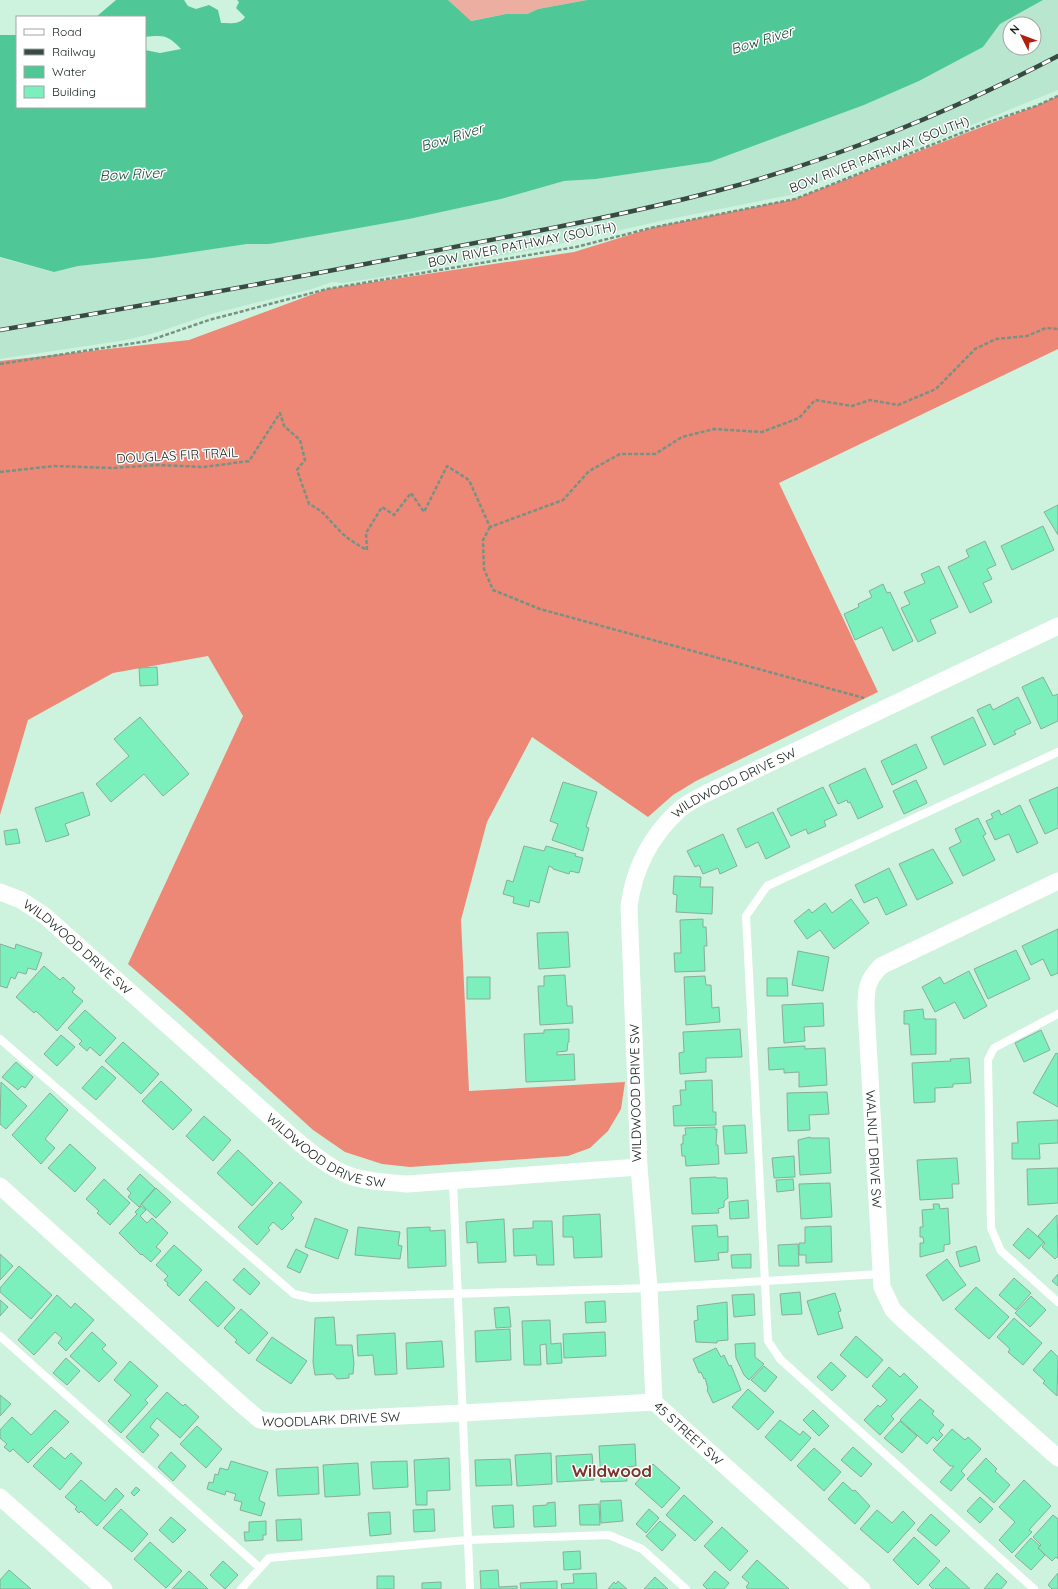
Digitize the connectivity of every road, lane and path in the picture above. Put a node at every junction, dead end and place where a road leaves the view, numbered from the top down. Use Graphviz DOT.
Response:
graph roads {
  1 [pos="1058,96"];
  2 [pos="1058,328"];
  3 [pos="0,364"];
  4 [pos="0,472"];
  5 [pos="490,527"];
  6 [pos="1058,626"];
  7 [pos="870,700"];
  8 [pos="1058,752"];
  9 [pos="1058,881"];
  10 [pos="0,894"];
  11 [pos="1058,1014"];
  12 [pos="0,1039"];
  13 [pos="639,1167"];
  14 [pos="453,1181"];
  15 [pos="0,1186"];
  16 [pos="881,1274"];
  17 [pos="764,1281"];
  18 [pos="649,1288"];
  19 [pos="457,1294"];
  20 [pos="1058,1302"];
  21 [pos="0,1336"];
  22 [pos="654,1402"];
  23 [pos="463,1413"];
  24 [pos="1058,1458"];
  25 [pos="0,1497"];
  26 [pos="467,1540"];
  27 [pos="260,1568"];
  28 [pos="104,1589"];
  29 [pos="241,1589"];
  30 [pos="470,1589"];
  31 [pos="686,1589"];
  32 [pos="862,1589"];
  33 [pos="1034,1589"];
  1 -- 3 [label="path, BOW RIVER PATHWAY (SOUTH)"];
  2 -- 5 [label="path"];
  4 -- 5 [label="path, DOUGLAS FIR TRAIL"];
  5 -- 7 [label="path"];
  6 -- 13 [label="street, WILDWOOD DRIVE SW"];
  8 -- 17 [label="lane"];
  9 -- 16 [label="street, WALNUT DRIVE SW"];
  10 -- 14 [label="street, WILDWOOD DRIVE SW"];
  11 -- 20 [label="lane"];
  12 -- 19 [label="lane"];
  13 -- 14 [label="street, WILDWOOD DRIVE SW"];
  13 -- 18 [label="street, 45 STREET SW"];
  14 -- 19 [label="lane"];
  15 -- 23 [label="street, WOODLARK DRIVE SW"];
  16 -- 17 [label="lane"];
  16 -- 24 [label="street, WALNUT DRIVE SW"];
  17 -- 18 [label="lane"];
  17 -- 33 [label="lane"];
  18 -- 19 [label="lane"];
  18 -- 22 [label="street, 45 STREET SW"];
  19 -- 23 [label="lane"];
  21 -- 27 [label="lane"];
  22 -- 23 [label="street, WOODLARK DRIVE SW"];
  22 -- 32 [label="street, 45 STREET SW"];
  23 -- 26 [label="lane"];
  25 -- 28 [label="street"];
  26 -- 27 [label="lane"];
  26 -- 30 [label="lane"];
  26 -- 31 [label="lane"];
  27 -- 29 [label="lane"];
}
